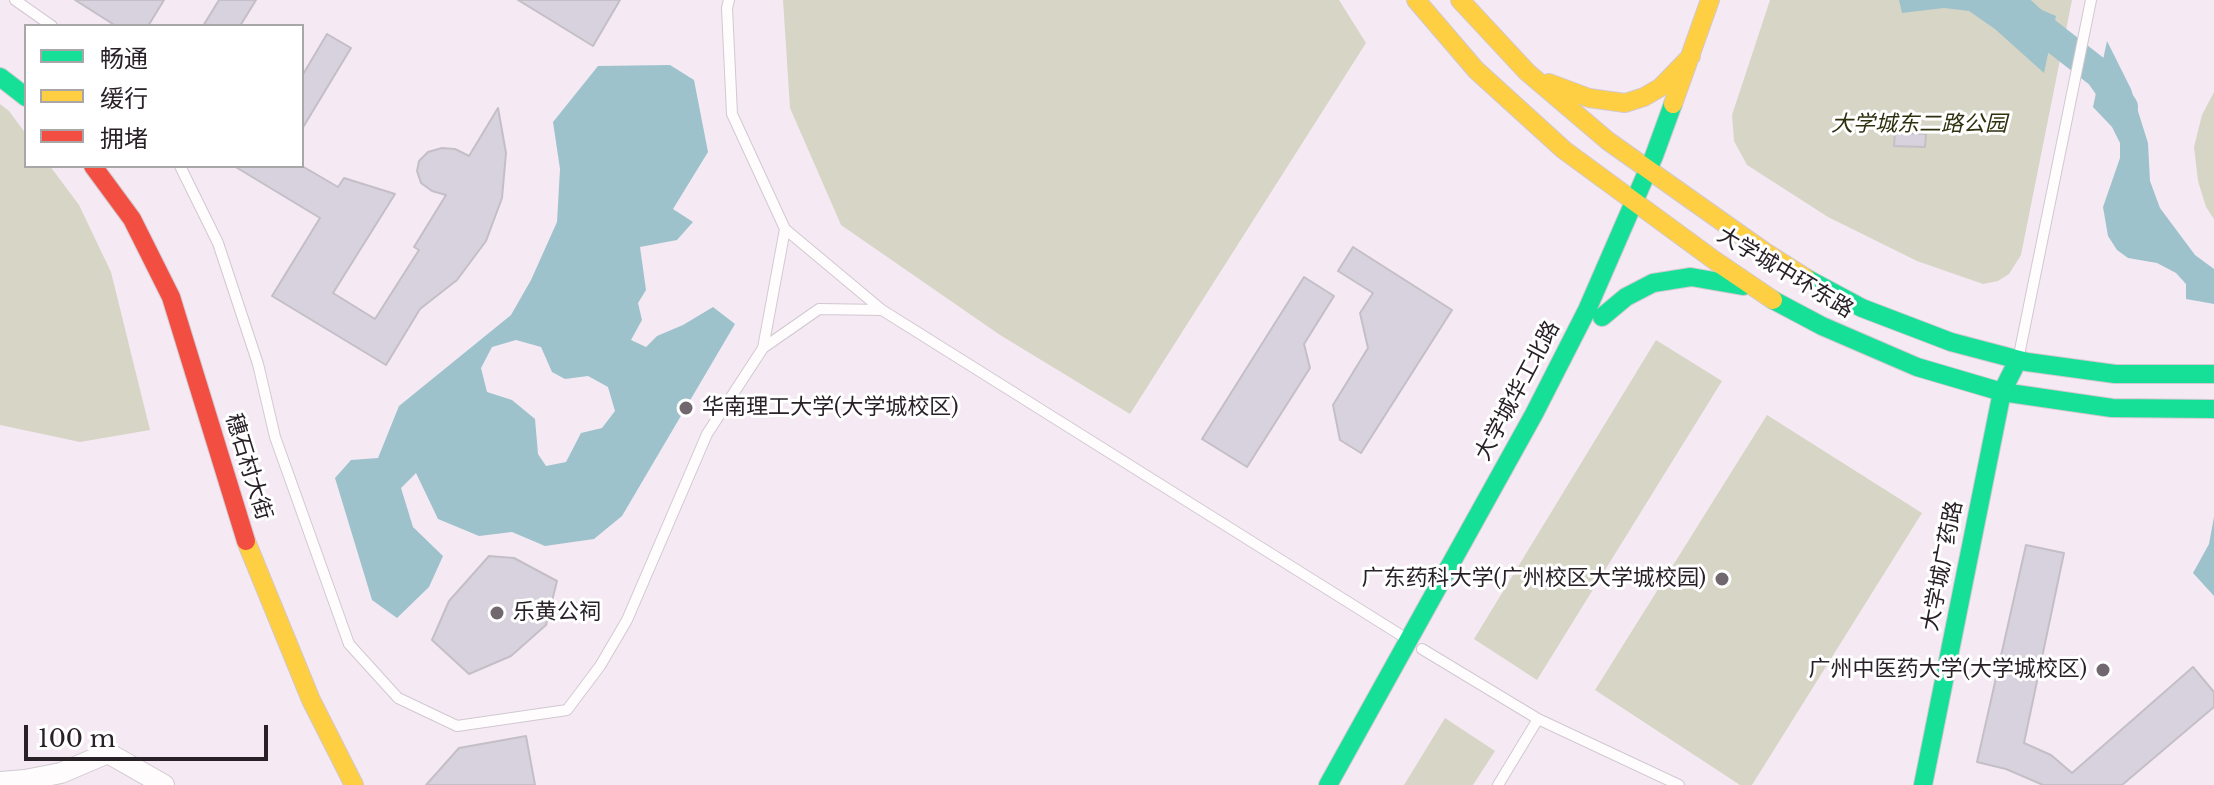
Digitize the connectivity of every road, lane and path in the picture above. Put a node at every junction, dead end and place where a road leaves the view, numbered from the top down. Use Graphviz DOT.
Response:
graph roads {
  1 [pos="15,0"];
  2 [pos="729,0"];
  3 [pos="1416,0"];
  4 [pos="1460,0"];
  5 [pos="1710,0"];
  6 [pos="1727,0"];
  7 [pos="2091,0"];
  8 [pos="49,24"];
  9 [pos="1691,56"];
  10 [pos="1527,72"];
  11 [pos="0,77"];
  12 [pos="24,95"];
  13 [pos="94,168"];
  14 [pos="181,168"];
  15 [pos="1655,176"];
  16 [pos="1641,209"];
  17 [pos="785,229"];
  18 [pos="1758,289"];
  19 [pos="882,310"];
  20 [pos="1602,317"];
  21 [pos="763,348"];
  22 [pos="2018,360"];
  23 [pos="2214,374"];
  24 [pos="2014,399"];
  25 [pos="2214,409"];
  26 [pos="1984,573"];
  27 [pos="1416,644"];
  28 [pos="1538,719"];
  29 [pos="0,782"];
  30 [pos="164,785"];
  31 [pos="354,785"];
  32 [pos="1328,785"];
  33 [pos="1346,785"];
  34 [pos="1498,785"];
  35 [pos="1679,785"];
  36 [pos="1923,785"];
  37 [pos="1941,785"];
  1 -- 8 [label="lane"];
  2 -- 17 [label="lane"];
  3 -- 16 [label="main road, 大学城中环东路"];
  4 -- 10 [label="main road, 大学城中环东路"];
  5 -- 9 [label="main road, 大学城华工北路"];
  6 -- 15 [label="main road, 大学城华工北路"];
  7 -- 22 [label="lane, 大学城广药路"];
  9 -- 10 [label="main road"];
  9 -- 15 [label="main road, 大学城华工北路"];
  10 -- 15 [label="main road, 大学城中环东路"];
  11 -- 12 [label="main road"];
  13 -- 31 [label="main road, 穗石村大街"];
  14 -- 21 [label="lane"];
  15 -- 16 [label="main road, 大学城华工北路"];
  15 -- 22 [label="main road, 大学城中环东路"];
  16 -- 18 [label="main road, 大学城中环东路"];
  16 -- 20 [label="main road, 大学城华工北路"];
  16 -- 27 [label="main road, 大学城华工北路"];
  17 -- 19 [label="lane"];
  17 -- 21 [label="lane"];
  18 -- 20 [label="main road"];
  18 -- 24 [label="main road, 大学城中环东路"];
  19 -- 21 [label="lane"];
  19 -- 27 [label="lane"];
  20 -- 27 [label="main road, 大学城华工北路"];
  22 -- 23 [label="main road, 大学城中环东路"];
  22 -- 24 [label="main road, 大学城广药路"];
  24 -- 25 [label="main road, 大学城中环东路"];
  24 -- 36 [label="main road, 大学城广药路"];
  26 -- 37 [label="main road, 大学城广药路"];
  27 -- 28 [label="lane"];
  27 -- 32 [label="main road, 大学城华工北路"];
  27 -- 33 [label="main road, 大学城华工北路"];
  28 -- 34 [label="lane"];
  28 -- 35 [label="lane"];
  29 -- 30 [label="street"];
}
